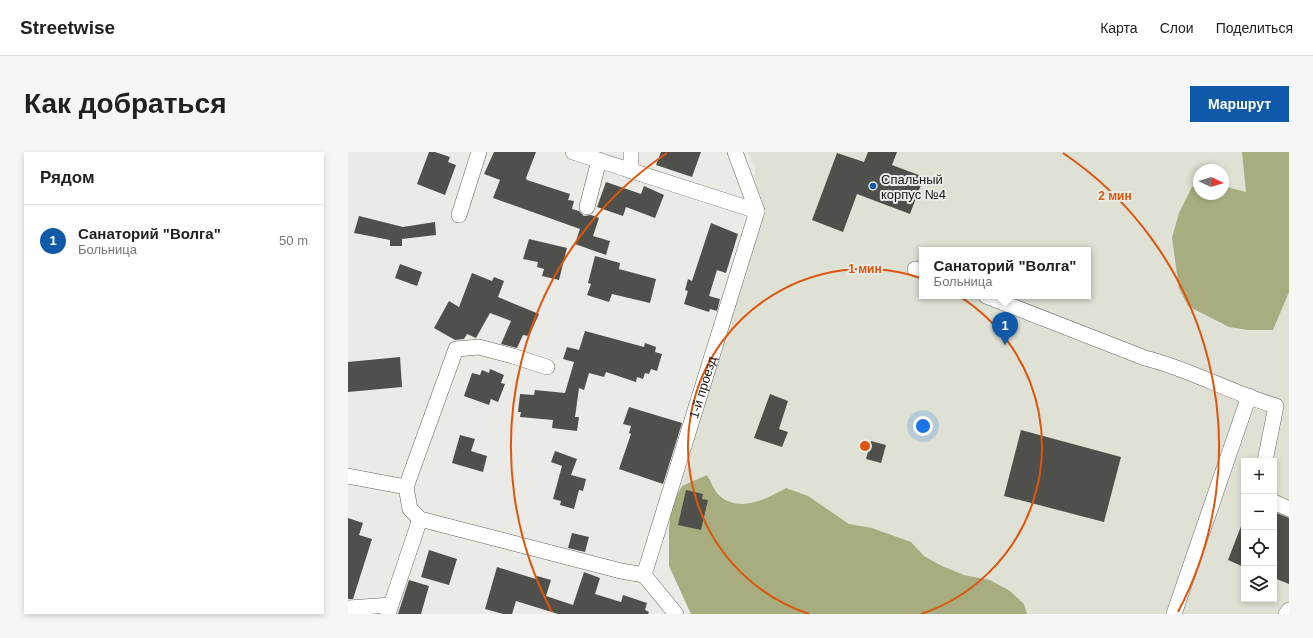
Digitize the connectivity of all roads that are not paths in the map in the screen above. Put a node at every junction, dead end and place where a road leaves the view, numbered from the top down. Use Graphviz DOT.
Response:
graph roads {
  1 [pos="479,152"];
  2 [pos="573,152"];
  3 [pos="631,152"];
  4 [pos="735,152"];
  5 [pos="600,160"];
  6 [pos="631,171"];
  7 [pos="587,207"];
  8 [pos="757,211"];
  9 [pos="459,215"];
  10 [pos="994,299"];
  11 [pos="547,367"];
  12 [pos="1249,396"];
  13 [pos="1266,458"];
  14 [pos="348,476"];
  15 [pos="406,487"];
  16 [pos="1277,503"];
  17 [pos="1289,509"];
  18 [pos="420,519"];
  19 [pos="644,575"];
  20 [pos="348,608"];
  21 [pos="389,609"];
  22 [pos="1289,610"];
  23 [pos="676,614"];
  24 [pos="1174,614"];
  25 [pos="1286,614"];
  1 -- 9 [label="street"];
  2 -- 5 [label="street"];
  3 -- 6 [label="street"];
  4 -- 8 [label="street"];
  5 -- 6 [label="street"];
  5 -- 7 [label="street"];
  6 -- 8 [label="street"];
  8 -- 19 [label="street, 1-й проезд"];
  10 -- 12 [label="street"];
  11 -- 15 [label="street"];
  12 -- 13 [label="street"];
  12 -- 24 [label="street"];
  14 -- 15 [label="street"];
  15 -- 18 [label="street"];
  16 -- 17 [label="street"];
  18 -- 19 [label="street"];
  18 -- 21 [label="street"];
  19 -- 23 [label="street"];
  20 -- 21 [label="street"];
  22 -- 25 [label="street"];
}
